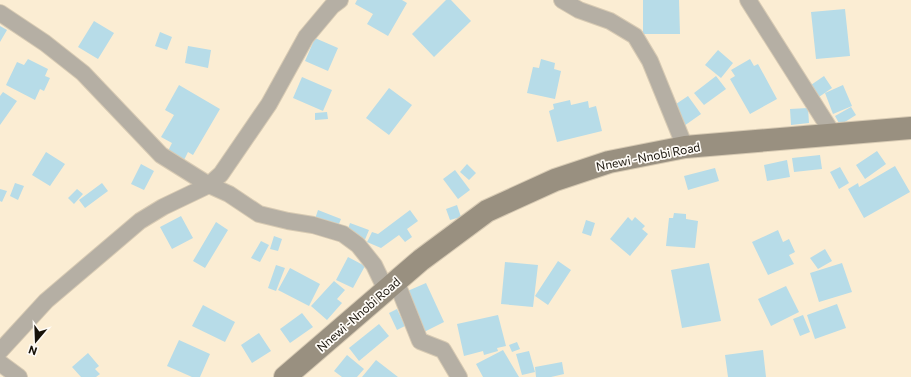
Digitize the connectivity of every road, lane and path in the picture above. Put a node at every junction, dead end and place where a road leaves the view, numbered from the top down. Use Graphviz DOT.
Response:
graph roads {
  1 [pos="340,0"];
  2 [pos="562,0"];
  3 [pos="748,0"];
  4 [pos="0,13"];
  5 [pos="911,128"];
  6 [pos="833,134"];
  7 [pos="685,147"];
  8 [pos="209,185"];
  9 [pos="391,286"];
  10 [pos="0,351"];
  11 [pos="0,363"];
  12 [pos="19,377"];
  13 [pos="285,377"];
  14 [pos="459,377"];
  1 -- 8 [label="street"];
  2 -- 7 [label="street"];
  3 -- 6 [label="street"];
  4 -- 8 [label="street"];
  5 -- 6 [label="main road, Nnewi -Nnobi Road"];
  6 -- 7 [label="main road, Nnewi -Nnobi Road"];
  7 -- 9 [label="main road, Nnewi -Nnobi Road"];
  8 -- 9 [label="street"];
  8 -- 10 [label="street"];
  9 -- 13 [label="main road, Nnewi -Nnobi Road"];
  9 -- 14 [label="street"];
  11 -- 12 [label="street"];
}
